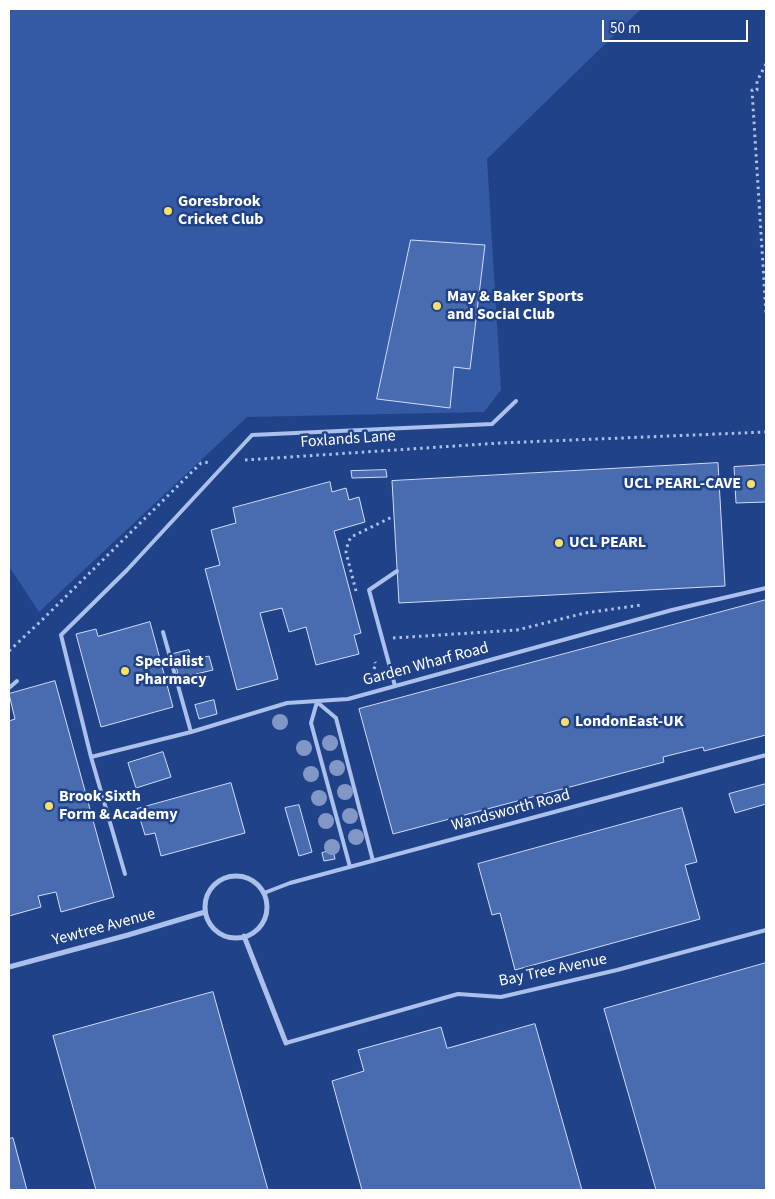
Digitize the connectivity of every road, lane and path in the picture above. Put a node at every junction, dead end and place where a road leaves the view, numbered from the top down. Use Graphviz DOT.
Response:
graph roads {
  1 [pos="766,64"];
  2 [pos="766,312"];
  3 [pos="516,401"];
  4 [pos="766,432"];
  5 [pos="228,461"];
  6 [pos="397,571"];
  7 [pos="766,588"];
  8 [pos="645,604"];
  9 [pos="163,632"];
  10 [pos="383,641"];
  11 [pos="9,651"];
  12 [pos="17,681"];
  13 [pos="395,686"];
  14 [pos="9,688"];
  15 [pos="317,702"];
  16 [pos="191,732"];
  17 [pos="766,755"];
  18 [pos="91,757"];
  19 [pos="373,861"];
  20 [pos="350,867"];
  21 [pos="125,874"];
  22 [pos="264,892"];
  23 [pos="206,912"];
  24 [pos="766,930"];
  25 [pos="244,936"];
  26 [pos="9,966"];
  27 [pos="286,1043"];
  1 -- 2 [label="path"];
  3 -- 5 [label="lane"];
  4 -- 5 [label="path, Foxlands Lane"];
  5 -- 11 [label="path, Foxlands Lane"];
  5 -- 18 [label="lane"];
  6 -- 10 [label="lane"];
  7 -- 13 [label="lane, Garden Wharf Road"];
  8 -- 10 [label="path"];
  9 -- 16 [label="lane"];
  10 -- 13 [label="lane"];
  12 -- 14 [label="lane"];
  13 -- 15 [label="lane, Garden Wharf Road"];
  15 -- 16 [label="lane, Garden Wharf Road"];
  15 -- 19 [label="lane"];
  15 -- 20 [label="lane"];
  16 -- 18 [label="lane, Garden Wharf Road"];
  17 -- 19 [label="lane, Wandsworth Road"];
  18 -- 21 [label="lane"];
  19 -- 20 [label="lane, Wandsworth Road"];
  20 -- 22 [label="lane, Wandsworth Road"];
  22 -- 23 [label="street"];
  22 -- 25 [label="street"];
  23 -- 25 [label="street"];
  23 -- 26 [label="street, Yewtree Avenue"];
  24 -- 27 [label="lane, Bay Tree Avenue"];
  25 -- 27 [label="street"];
}
